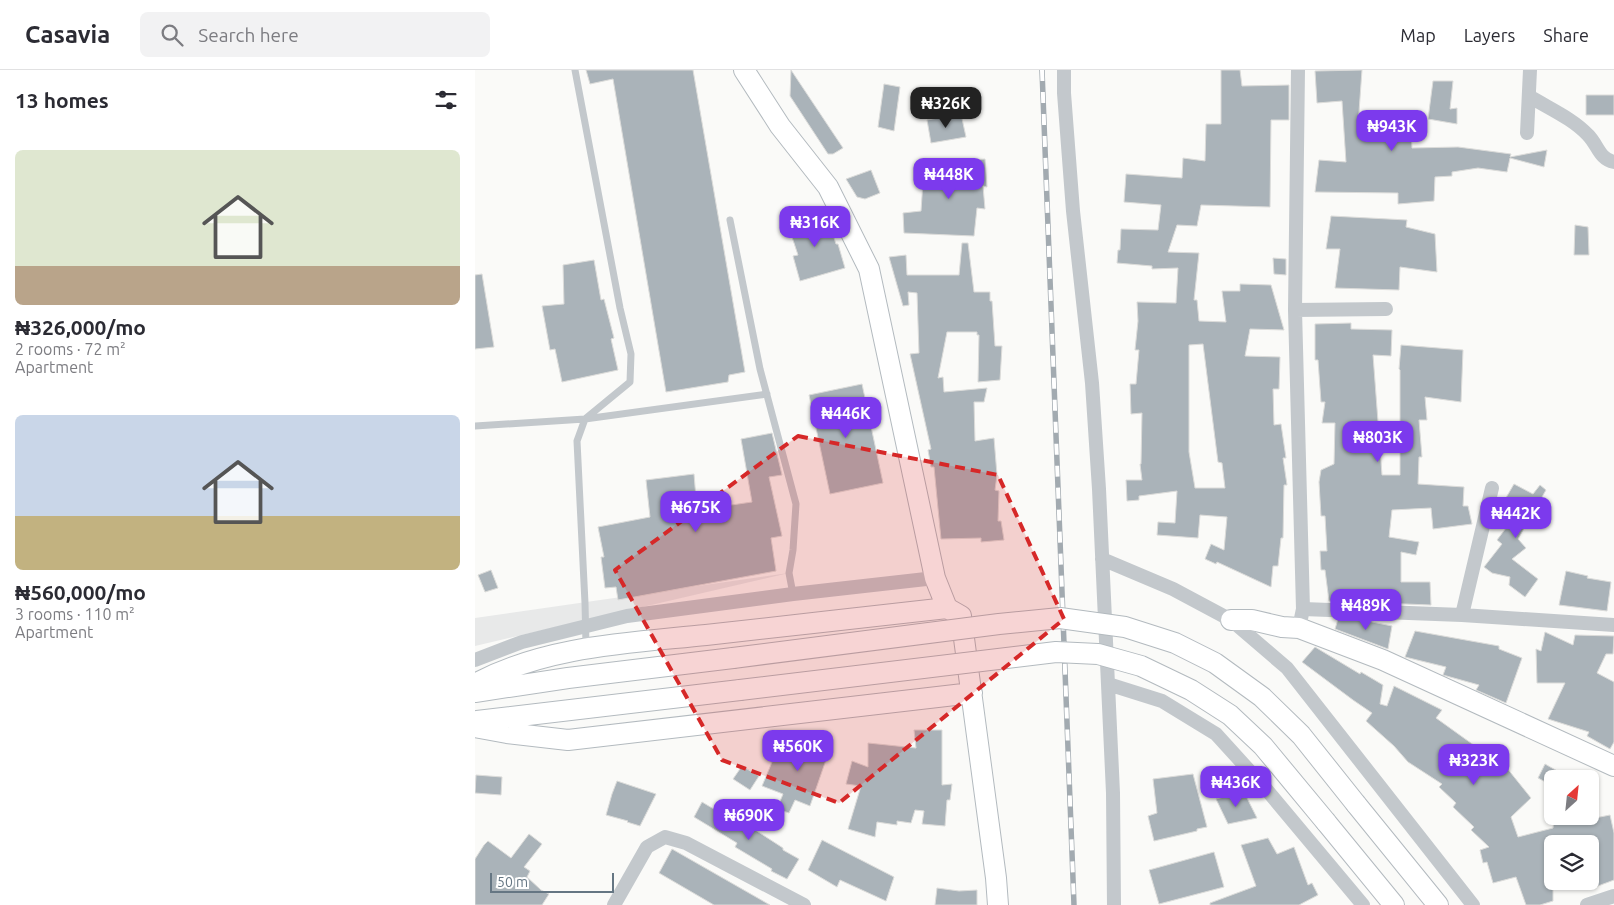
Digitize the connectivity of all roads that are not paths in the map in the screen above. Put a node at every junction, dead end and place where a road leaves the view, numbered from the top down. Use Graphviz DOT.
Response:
graph roads {
  1 [pos="575,70"];
  2 [pos="744,70"];
  3 [pos="1064,70"];
  4 [pos="1297,70"];
  5 [pos="1530,70"];
  6 [pos="1529,96"];
  7 [pos="1527,133"];
  8 [pos="1614,162"];
  9 [pos="730,220"];
  10 [pos="1386,309"];
  11 [pos="1295,310"];
  12 [pos="767,394"];
  13 [pos="585,419"];
  14 [pos="475,426"];
  15 [pos="1492,488"];
  16 [pos="1102,559"];
  17 [pos="935,578"];
  18 [pos="793,594"];
  19 [pos="947,608"];
  20 [pos="1462,615"];
  21 [pos="1301,618"];
  22 [pos="1231,620"];
  23 [pos="1614,625"];
  24 [pos="585,626"];
  25 [pos="586,650"];
  26 [pos="475,660"];
  27 [pos="475,684"];
  28 [pos="1108,684"];
  29 [pos="475,692"];
  30 [pos="972,693"];
  31 [pos="475,722"];
  32 [pos="475,727"];
  33 [pos="1614,766"];
  34 [pos="1614,896"];
  35 [pos="614,905"];
  36 [pos="804,905"];
  37 [pos="998,905"];
  38 [pos="1114,905"];
  39 [pos="1363,905"];
  40 [pos="1394,905"];
  41 [pos="1438,905"];
  42 [pos="1473,905"];
  43 [pos="1587,905"];
  1 -- 13 [label="lane"];
  2 -- 17 [label="main road"];
  3 -- 16 [label="street"];
  4 -- 11 [label="street"];
  5 -- 6 [label="street"];
  6 -- 7 [label="street"];
  6 -- 8 [label="street"];
  9 -- 12 [label="lane"];
  10 -- 11 [label="street"];
  11 -- 21 [label="street"];
  12 -- 13 [label="lane"];
  12 -- 18 [label="lane"];
  13 -- 14 [label="lane"];
  13 -- 24 [label="lane"];
  15 -- 20 [label="street"];
  16 -- 22 [label="street"];
  16 -- 28 [label="street"];
  17 -- 18 [label="street"];
  17 -- 19 [label="main road"];
  18 -- 24 [label="street"];
  19 -- 25 [label="main road"];
  19 -- 30 [label="main road"];
  20 -- 21 [label="street"];
  20 -- 23 [label="street"];
  21 -- 22 [label="main road"];
  21 -- 33 [label="main road"];
  22 -- 42 [label="street"];
  24 -- 25 [label="lane"];
  24 -- 26 [label="street"];
  25 -- 27 [label="main road"];
  28 -- 38 [label="street"];
  28 -- 39 [label="street"];
  29 -- 41 [label="main road, bridge"];
  30 -- 32 [label="main road"];
  30 -- 37 [label="main road"];
  31 -- 40 [label="main road, bridge"];
  34 -- 43 [label="street"];
  35 -- 36 [label="street"];
}
